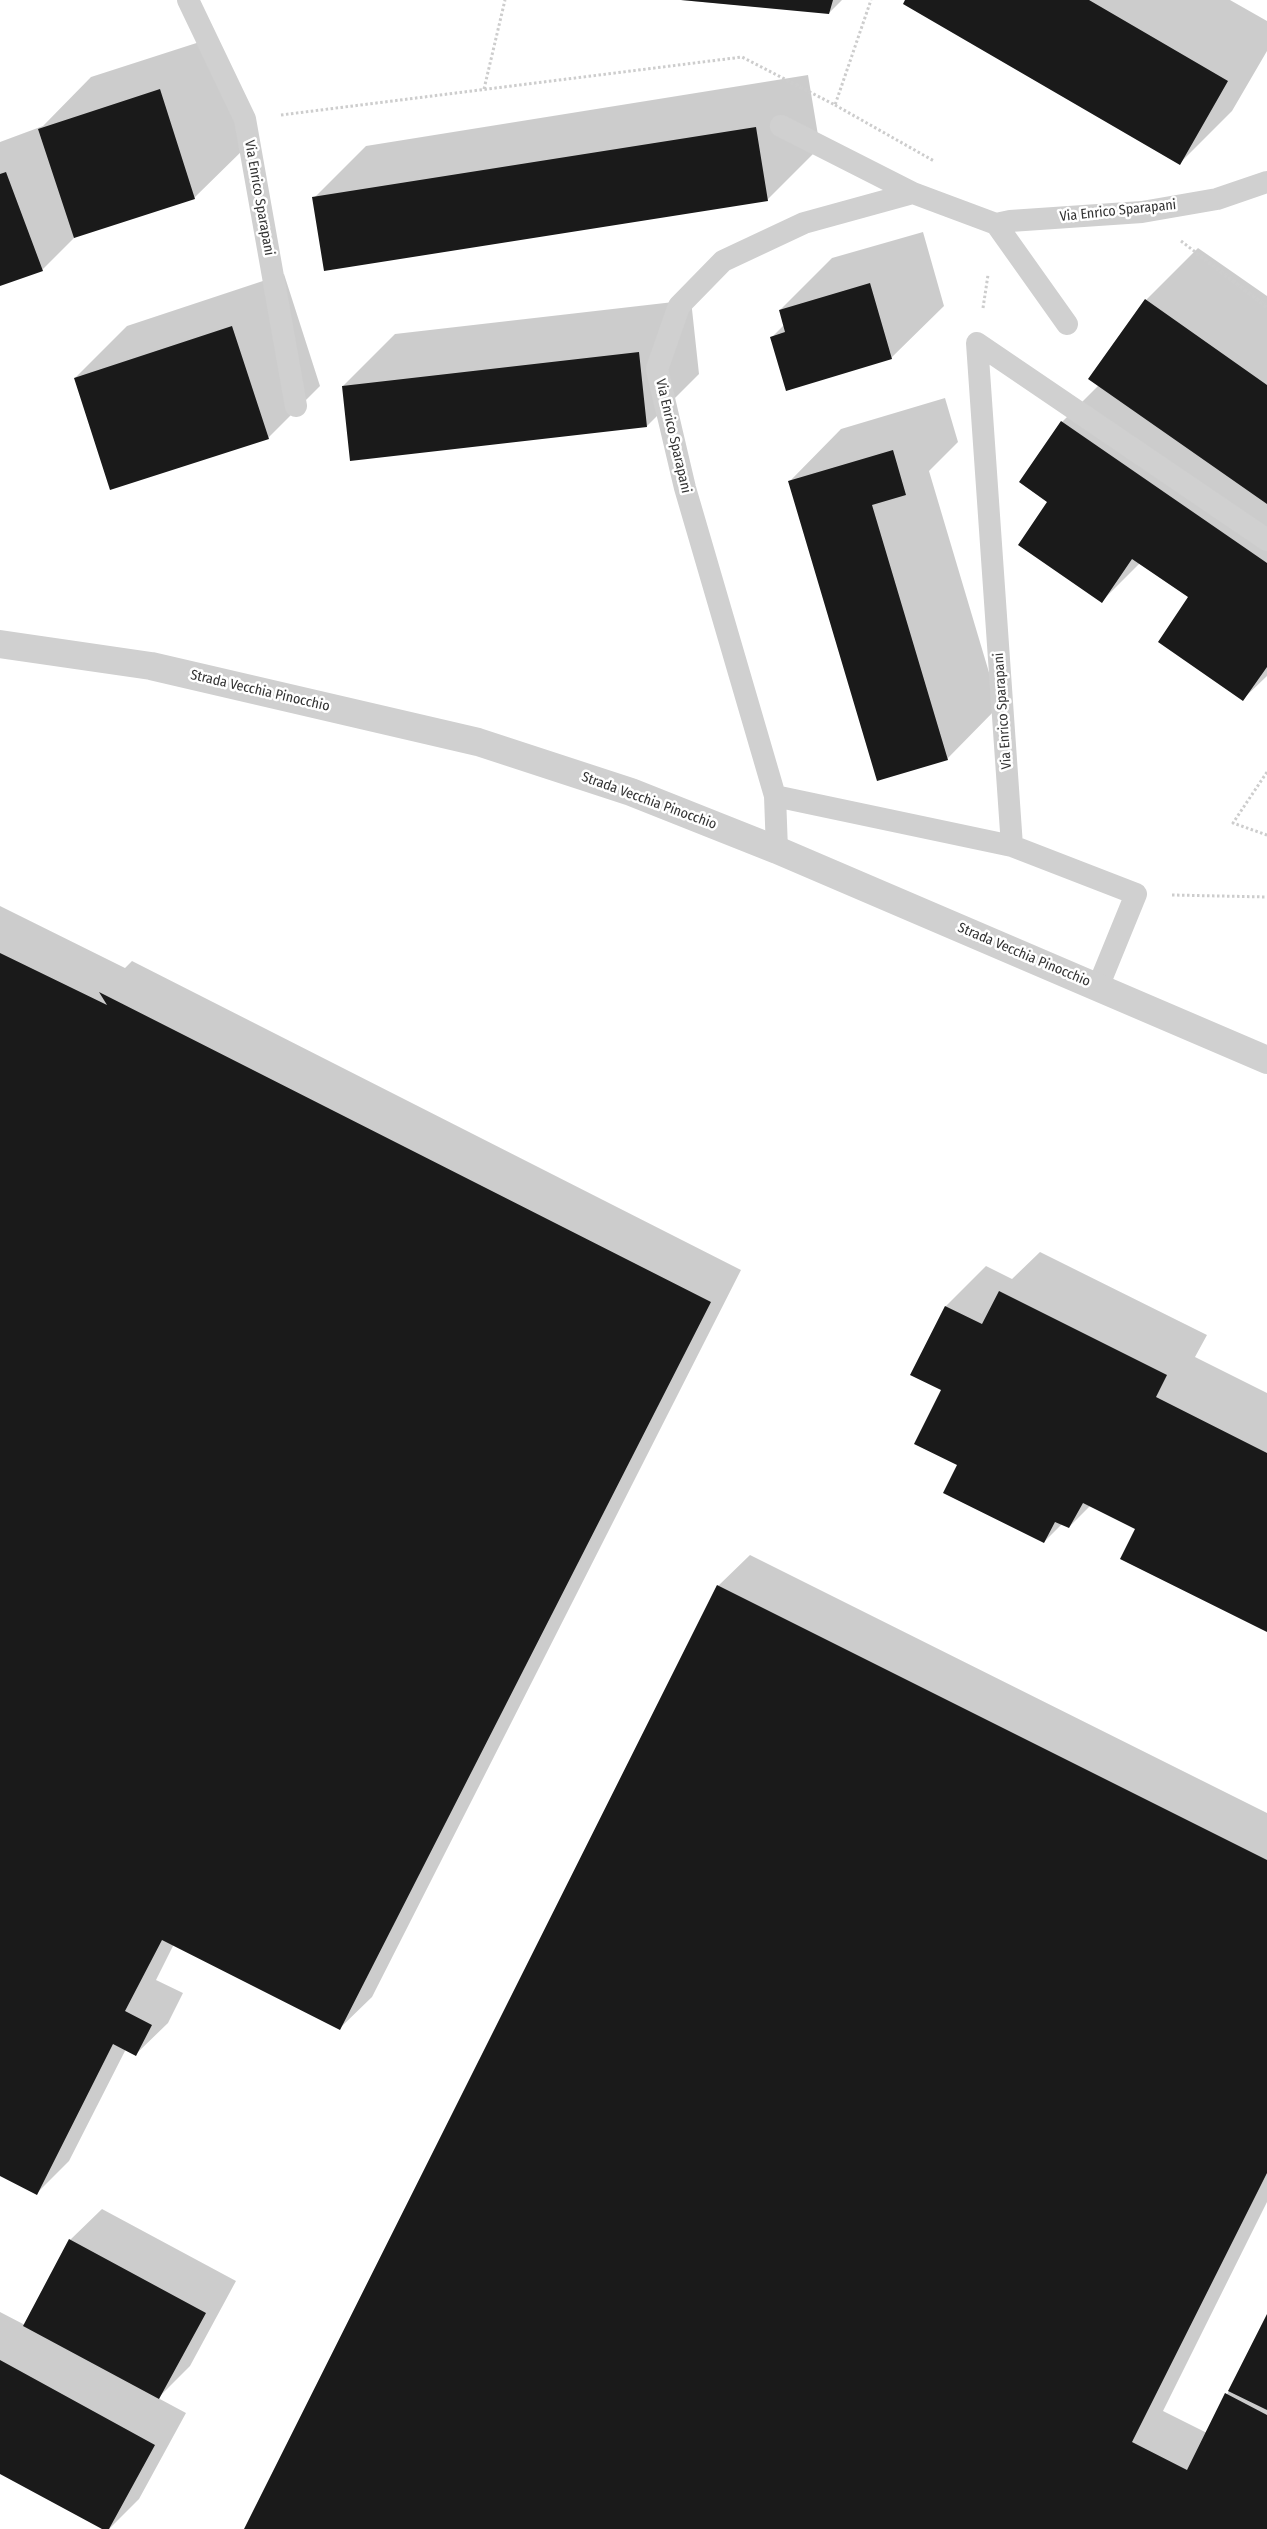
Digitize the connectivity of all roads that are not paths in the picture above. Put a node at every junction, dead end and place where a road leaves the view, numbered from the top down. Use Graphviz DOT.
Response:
graph roads {
  1 [pos="188,0"];
  2 [pos="781,126"];
  3 [pos="1267,182"];
  4 [pos="913,193"];
  5 [pos="996,224"];
  6 [pos="1067,324"];
  7 [pos="296,406"];
  8 [pos="1267,540"];
  9 [pos="0,644"];
  10 [pos="775,796"];
  11 [pos="1012,846"];
  12 [pos="776,850"];
  13 [pos="1098,986"];
  14 [pos="1267,1060"];
  1 -- 7 [label="lane, Via Enrico Sparapani"];
  2 -- 4 [label="lane"];
  3 -- 5 [label="lane, Via Enrico Sparapani"];
  4 -- 5 [label="lane, Via Enrico Sparapani"];
  4 -- 10 [label="lane, Via Enrico Sparapani"];
  5 -- 6 [label="lane"];
  8 -- 11 [label="lane, Via Enrico Sparapani"];
  9 -- 12 [label="street, Strada Vecchia Pinocchio"];
  10 -- 11 [label="lane"];
  10 -- 12 [label="lane, Via Enrico Sparapani"];
  11 -- 13 [label="lane"];
  12 -- 13 [label="street, Strada Vecchia Pinocchio"];
  13 -- 14 [label="street, Strada Vecchia Pinocchio"];
}
